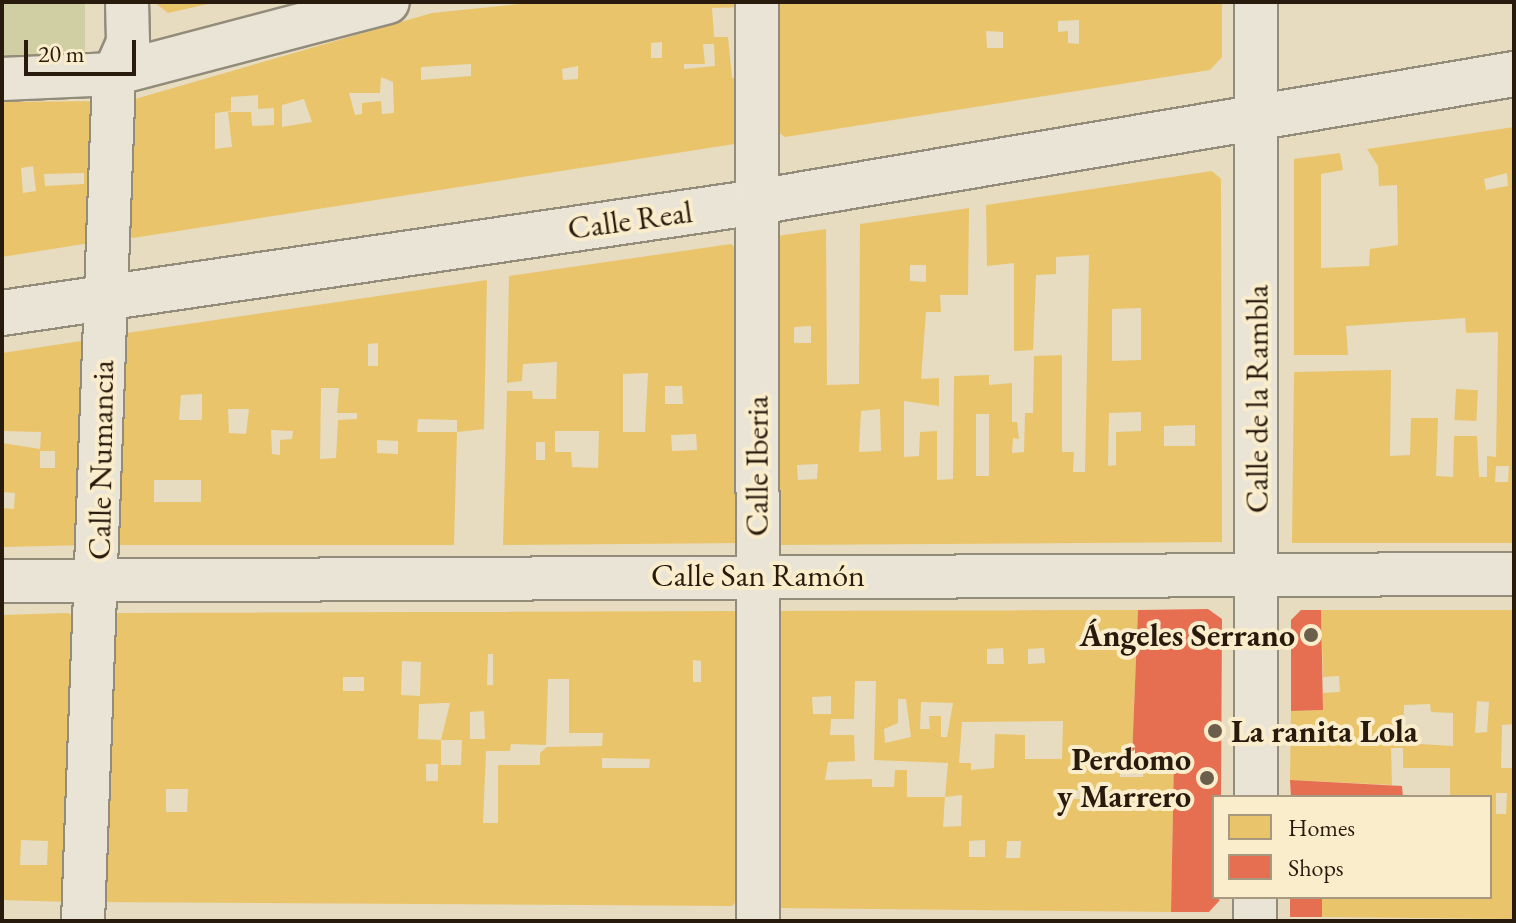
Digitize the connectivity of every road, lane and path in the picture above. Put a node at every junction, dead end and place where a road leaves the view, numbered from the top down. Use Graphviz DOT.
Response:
graph roads {
  1 [pos="127,2"];
  2 [pos="388,2"];
  3 [pos="757,2"];
  4 [pos="1256,2"];
  5 [pos="114,74"];
  6 [pos="1514,74"];
  7 [pos="2,79"];
  8 [pos="1258,121"];
  9 [pos="757,202"];
  10 [pos="104,297"];
  11 [pos="2,313"];
  12 [pos="1256,573"];
  13 [pos="1514,574"];
  14 [pos="757,575"];
  15 [pos="98,580"];
  16 [pos="2,581"];
  17 [pos="1256,795"];
  18 [pos="1255,899"];
  19 [pos="83,921"];
  20 [pos="758,921"];
  21 [pos="1255,921"];
  1 -- 5 [label="street, Calle Numancia"];
  2 -- 5 [label="street"];
  3 -- 9 [label="street, Calle Iberia"];
  4 -- 8 [label="street, Calle de la Rambla"];
  5 -- 7 [label="street"];
  5 -- 10 [label="street, Calle Numancia"];
  6 -- 8 [label="main road, Calle Real"];
  8 -- 9 [label="main road, Calle Real"];
  8 -- 12 [label="street, Calle de la Rambla"];
  9 -- 10 [label="main road, Calle Real"];
  9 -- 14 [label="street, Calle Iberia"];
  10 -- 11 [label="main road, Calle Real"];
  10 -- 15 [label="street, Calle Numancia"];
  12 -- 13 [label="street, Calle San Ramón"];
  12 -- 14 [label="street, Calle San Ramón"];
  12 -- 17 [label="street, Calle de la Rambla"];
  14 -- 15 [label="street, Calle San Ramón"];
  14 -- 20 [label="street, Calle Iberia"];
  15 -- 16 [label="street, Calle San Ramón"];
  15 -- 19 [label="street, Calle Numancia"];
  18 -- 21 [label="street"];
}
